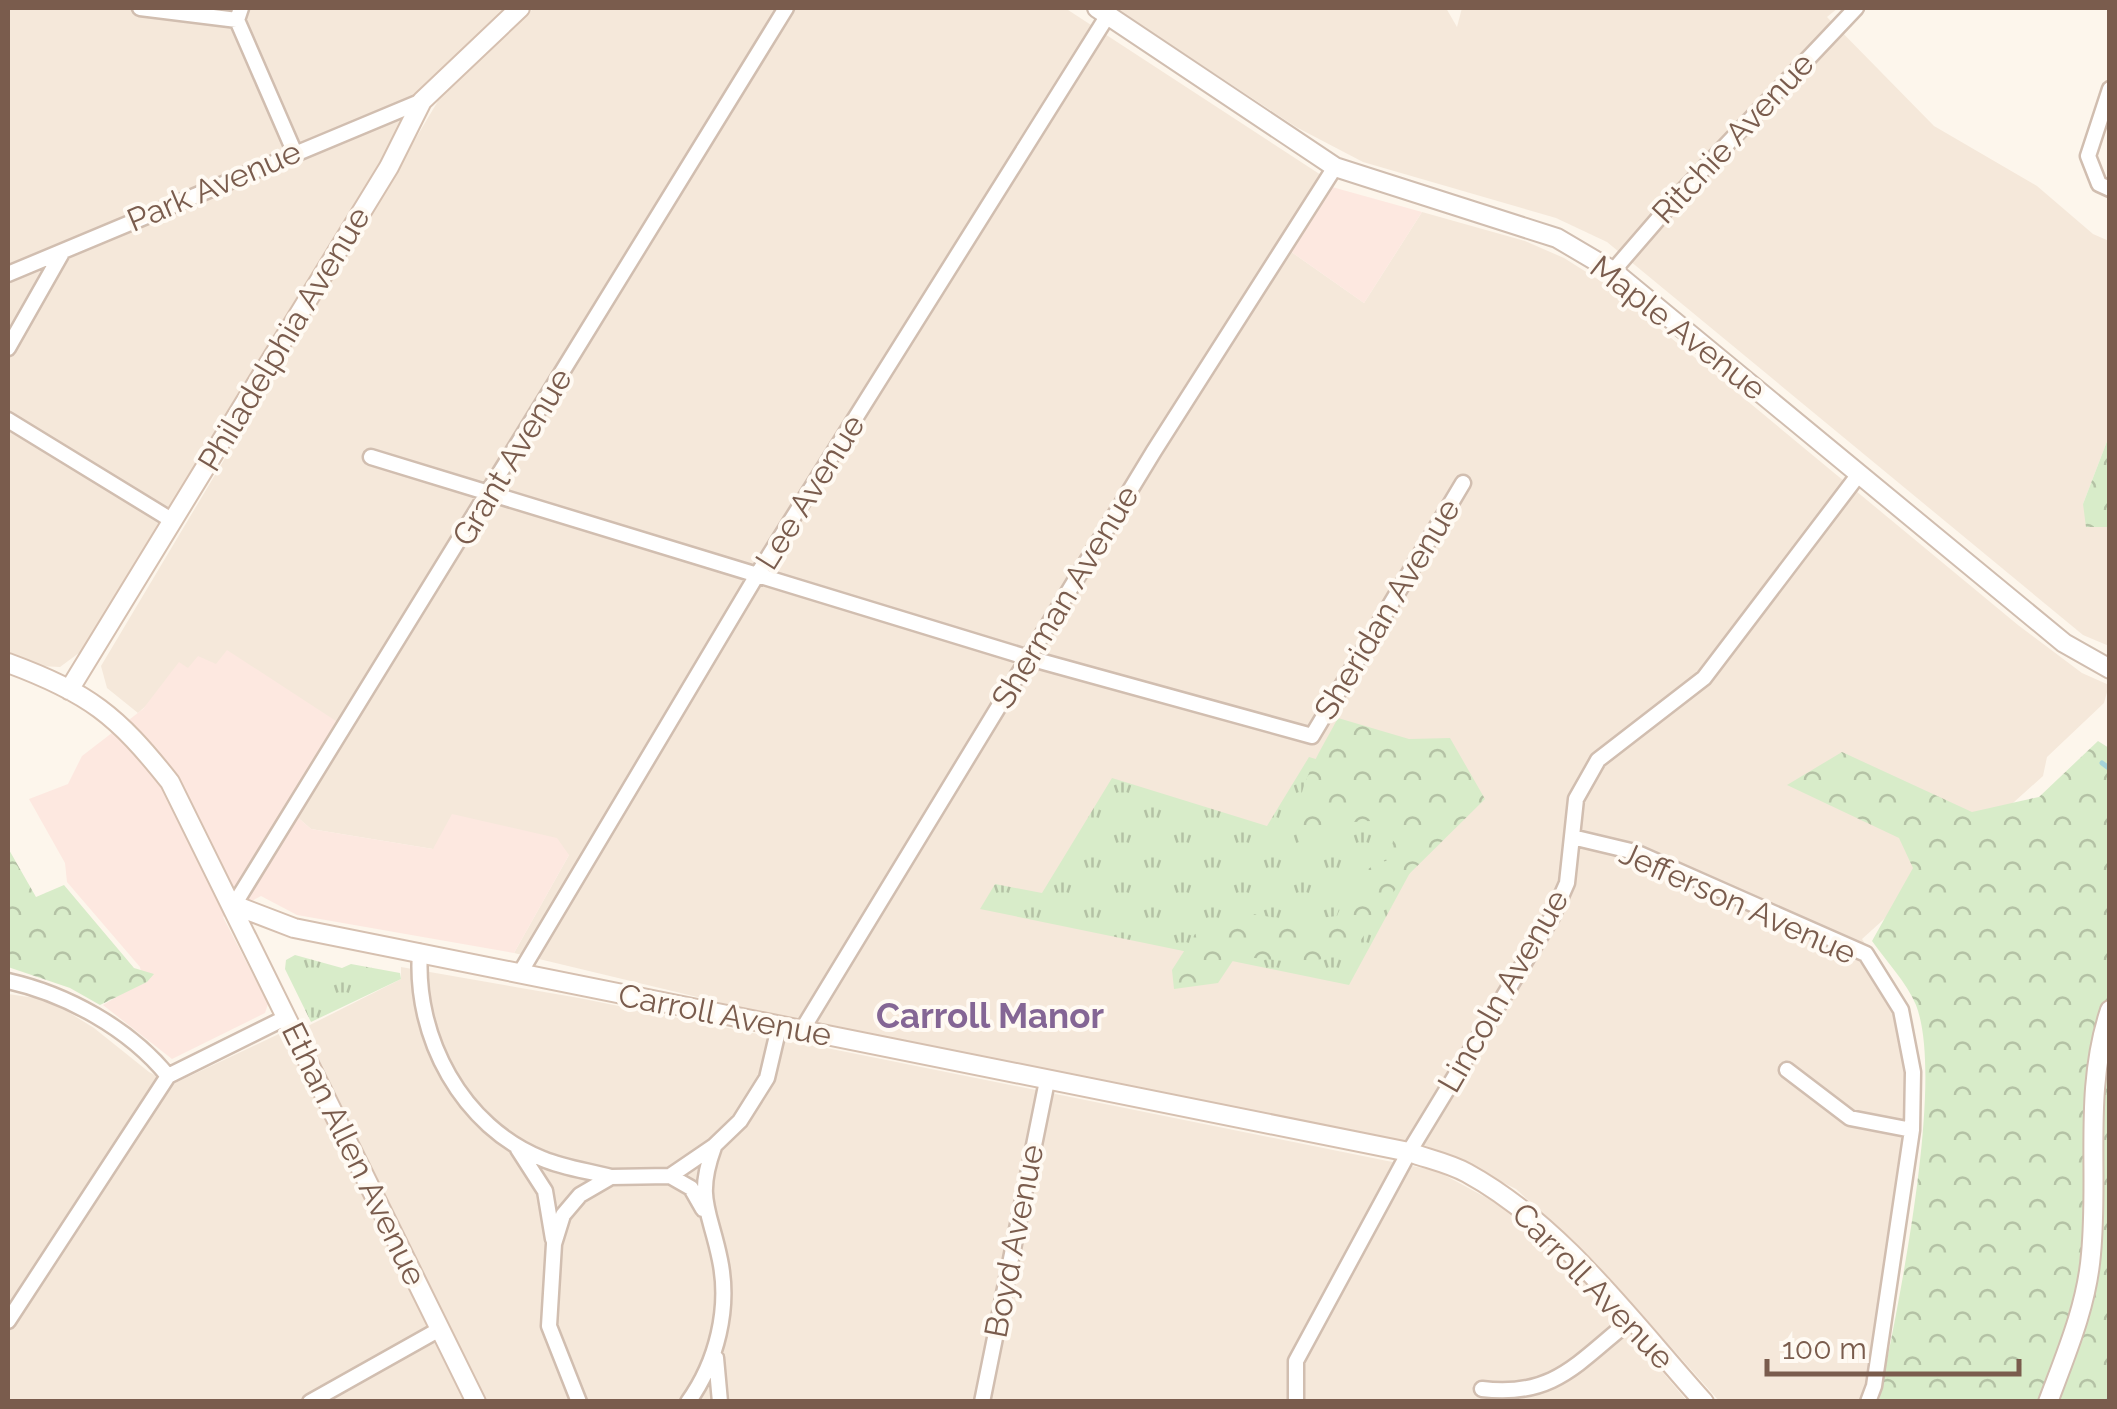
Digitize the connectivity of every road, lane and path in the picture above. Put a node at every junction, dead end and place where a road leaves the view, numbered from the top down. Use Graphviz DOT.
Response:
graph roads {
  1 [pos="140,8"];
  2 [pos="520,8"];
  3 [pos="786,8"];
  4 [pos="1856,8"];
  5 [pos="1103,11"];
  6 [pos="239,14"];
  7 [pos="2110,88"];
  8 [pos="422,101"];
  9 [pos="294,152"];
  10 [pos="1335,167"];
  11 [pos="2110,189"];
  12 [pos="63,250"];
  13 [pos="1613,271"];
  14 [pos="8,274"];
  15 [pos="8,348"];
  16 [pos="8,420"];
  17 [pos="370,456"];
  18 [pos="1859,474"];
  19 [pos="1463,482"];
  20 [pos="488,496"];
  21 [pos="172,520"];
  22 [pos="757,575"];
  23 [pos="1028,658"];
  24 [pos="8,664"];
  25 [pos="2110,669"];
  26 [pos="70,690"];
  27 [pos="1572,837"];
  28 [pos="234,905"];
  29 [pos="420,952"];
  30 [pos="520,973"];
  31 [pos="8,981"];
  32 [pos="2110,1010"];
  33 [pos="287,1017"];
  34 [pos="779,1027"];
  35 [pos="802,1030"];
  36 [pos="1786,1070"];
  37 [pos="168,1076"];
  38 [pos="1047,1081"];
  39 [pos="1912,1130"];
  40 [pos="514,1144"];
  41 [pos="714,1146"];
  42 [pos="1409,1152"];
  43 [pos="670,1176"];
  44 [pos="611,1177"];
  45 [pos="708,1218"];
  46 [pos="554,1244"];
  47 [pos="1632,1320"];
  48 [pos="8,1321"];
  49 [pos="440,1329"];
  50 [pos="716,1348"];
  51 [pos="1482,1388"];
  52 [pos="579,1401"];
  53 [pos="310,1402"];
  54 [pos="476,1402"];
  55 [pos="688,1402"];
  56 [pos="720,1402"];
  57 [pos="982,1402"];
  58 [pos="1296,1402"];
  59 [pos="1704,1402"];
  60 [pos="1868,1402"];
  61 [pos="2048,1402"];
  1 -- 6 [label="street"];
  2 -- 8 [label="main road, Philadelphia Avenue"];
  3 -- 20 [label="street, Grant Avenue"];
  4 -- 13 [label="street, Ritchie Avenue"];
  5 -- 10 [label="main road, Maple Avenue"];
  5 -- 22 [label="street, Lee Avenue"];
  6 -- 9 [label="street"];
  7 -- 11 [label="street"];
  8 -- 9 [label="street, Park Avenue"];
  8 -- 21 [label="main road, Philadelphia Avenue"];
  9 -- 12 [label="street, Park Avenue"];
  10 -- 13 [label="main road, Maple Avenue"];
  10 -- 23 [label="street, Sherman Avenue"];
  12 -- 14 [label="street, Park Avenue"];
  12 -- 15 [label="street"];
  13 -- 18 [label="main road, Maple Avenue"];
  16 -- 21 [label="street"];
  17 -- 20 [label="street"];
  18 -- 25 [label="main road, Maple Avenue"];
  18 -- 27 [label="street, Lincoln Avenue"];
  19 -- 23 [label="street, Sheridan Avenue"];
  20 -- 22 [label="street"];
  20 -- 28 [label="street, Grant Avenue"];
  21 -- 26 [label="main road, Philadelphia Avenue"];
  22 -- 23 [label="street"];
  22 -- 30 [label="street, Lee Avenue"];
  23 -- 35 [label="street, Sherman Avenue"];
  24 -- 26 [label="main road"];
  26 -- 28 [label="main road"];
  27 -- 39 [label="street, Jefferson Avenue"];
  27 -- 42 [label="street, Lincoln Avenue"];
  28 -- 29 [label="main road, Carroll Avenue"];
  28 -- 33 [label="main road, Ethan Allen Avenue"];
  29 -- 30 [label="main road, Carroll Avenue"];
  29 -- 40 [label="street"];
  30 -- 34 [label="main road, Carroll Avenue"];
  31 -- 37 [label="street"];
  32 -- 61 [label="main road"];
  33 -- 37 [label="street"];
  33 -- 49 [label="main road, Ethan Allen Avenue"];
  34 -- 35 [label="main road, Carroll Avenue"];
  34 -- 41 [label="street"];
  35 -- 38 [label="main road, Carroll Avenue"];
  36 -- 39 [label="street"];
  37 -- 48 [label="street"];
  38 -- 42 [label="main road, Carroll Avenue"];
  38 -- 57 [label="street, Boyd Avenue"];
  39 -- 60 [label="street, Jefferson Avenue"];
  40 -- 44 [label="street"];
  40 -- 46 [label="street"];
  41 -- 43 [label="street"];
  41 -- 45 [label="street"];
  42 -- 47 [label="main road, Carroll Avenue"];
  42 -- 58 [label="street, Lincoln Avenue"];
  43 -- 44 [label="street"];
  43 -- 45 [label="street"];
  44 -- 46 [label="street"];
  45 -- 50 [label="street"];
  46 -- 52 [label="street"];
  47 -- 51 [label="street"];
  47 -- 59 [label="main road, Carroll Avenue"];
  49 -- 53 [label="street"];
  49 -- 54 [label="main road, Ethan Allen Avenue"];
  50 -- 55 [label="street"];
  50 -- 56 [label="street"];
}
